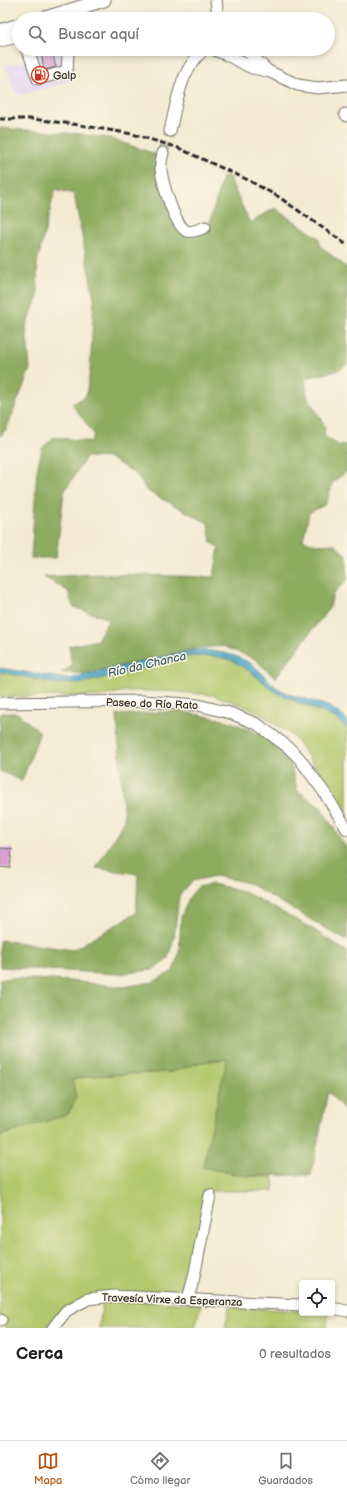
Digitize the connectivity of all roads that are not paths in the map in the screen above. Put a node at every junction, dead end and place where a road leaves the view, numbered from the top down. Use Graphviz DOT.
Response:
graph roads {
  1 [pos="104,0"];
  2 [pos="216,0"];
  3 [pos="85,6"];
  4 [pos="65,12"];
  5 [pos="82,12"];
  6 [pos="217,12"];
  7 [pos="0,31"];
  8 [pos="12,34"];
  9 [pos="12,37"];
  10 [pos="0,41"];
  11 [pos="30,56"];
  12 [pos="68,56"];
  13 [pos="198,56"];
  14 [pos="229,56"];
  15 [pos="252,56"];
  16 [pos="268,71"];
  17 [pos="347,85"];
  18 [pos="170,131"];
  19 [pos="163,153"];
  20 [pos="205,227"];
  21 [pos="0,703"];
  22 [pos="347,829"];
  23 [pos="210,1195"];
  24 [pos="188,1299"];
  25 [pos="299,1305"];
  26 [pos="335,1309"];
  27 [pos="347,1311"];
  28 [pos="53,1328"];
  1 -- 3 [label="main road"];
  2 -- 6 [label="street"];
  3 -- 4 [label="main road"];
  3 -- 5 [label="street"];
  7 -- 8 [label="main road"];
  9 -- 10 [label="street"];
  11 -- 12 [label="street"];
  13 -- 18 [label="street"];
  14 -- 16 [label="street"];
  15 -- 16 [label="street"];
  16 -- 17 [label="street"];
  19 -- 20 [label="street"];
  21 -- 22 [label="street, Paseo do Río Rato"];
  23 -- 24 [label="street"];
  24 -- 25 [label="street, Travesía Virxe da Esperanza"];
  24 -- 28 [label="street, Travesía Virxe da Esperanza"];
  26 -- 27 [label="street"];
}
